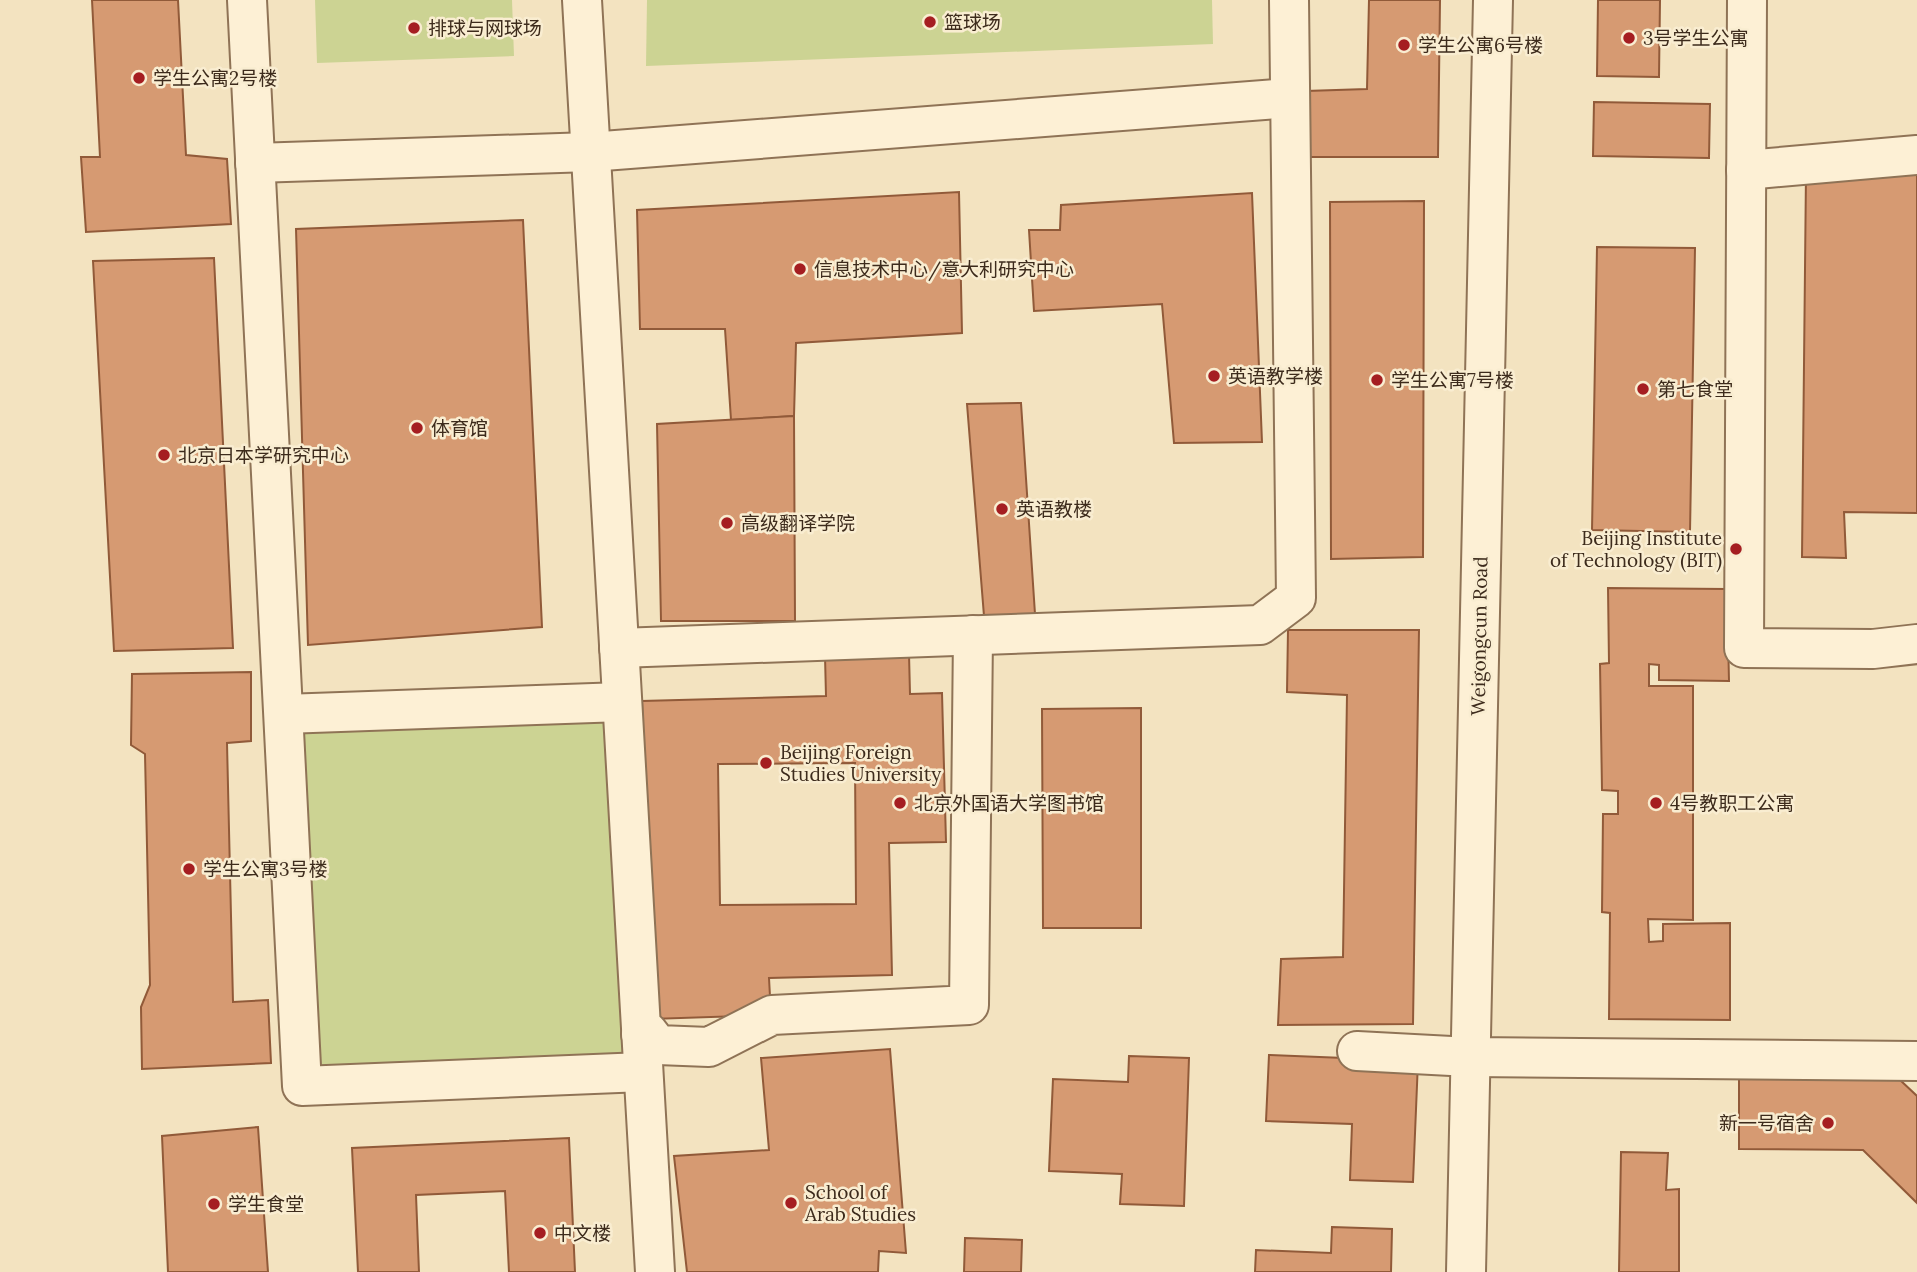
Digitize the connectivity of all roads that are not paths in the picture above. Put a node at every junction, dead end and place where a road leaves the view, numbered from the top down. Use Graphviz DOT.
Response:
graph roads {
  1 [pos="247,0"];
  2 [pos="582,0"];
  3 [pos="1289,0"];
  4 [pos="1493,0"];
  5 [pos="1747,0"];
  6 [pos="1290,97"];
  7 [pos="590,152"];
  8 [pos="1917,155"];
  9 [pos="256,163"];
  10 [pos="1746,170"];
  11 [pos="973,635"];
  12 [pos="1917,643"];
  13 [pos="619,648"];
  14 [pos="622,702"];
  15 [pos="284,714"];
  16 [pos="641,1034"];
  17 [pos="1357,1051"];
  18 [pos="1470,1057"];
  19 [pos="1917,1061"];
  20 [pos="643,1072"];
  21 [pos="655,1272"];
  22 [pos="1466,1272"];
  1 -- 9 [label="street"];
  2 -- 7 [label="street"];
  3 -- 6 [label="street"];
  4 -- 18 [label="street, Weigongcun Road"];
  5 -- 10 [label="street"];
  6 -- 7 [label="street"];
  6 -- 11 [label="street"];
  7 -- 9 [label="street"];
  7 -- 13 [label="street"];
  8 -- 10 [label="street"];
  9 -- 15 [label="street"];
  10 -- 12 [label="street"];
  11 -- 13 [label="street"];
  11 -- 16 [label="street"];
  13 -- 14 [label="street"];
  14 -- 15 [label="street"];
  14 -- 16 [label="street"];
  15 -- 20 [label="street"];
  16 -- 20 [label="street"];
  17 -- 18 [label="street"];
  18 -- 19 [label="street"];
  18 -- 22 [label="street, Weigongcun Road"];
  20 -- 21 [label="street"];
}
